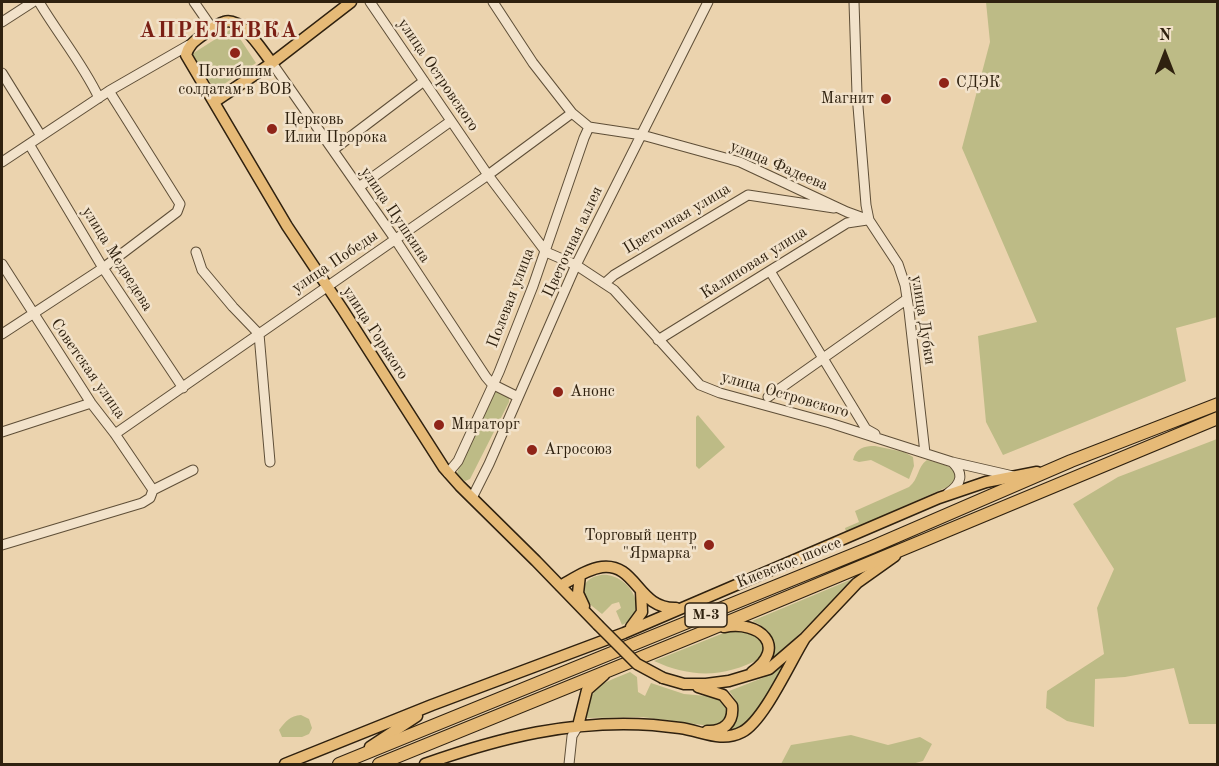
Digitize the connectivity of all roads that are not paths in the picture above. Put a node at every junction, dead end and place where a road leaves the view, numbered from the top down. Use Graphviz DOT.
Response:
graph roads {
  1 [pos="33,2"];
  2 [pos="39,2"];
  3 [pos="194,2"];
  4 [pos="351,2"];
  5 [pos="370,2"];
  6 [pos="493,2"];
  7 [pos="708,2"];
  8 [pos="854,2"];
  9 [pos="2,22"];
  10 [pos="212,28"];
  11 [pos="189,45"];
  12 [pos="272,63"];
  13 [pos="2,74"];
  14 [pos="424,81"];
  15 [pos="109,91"];
  16 [pos="99,98"];
  17 [pos="214,102"];
  18 [pos="572,113"];
  19 [pos="451,120"];
  20 [pos="590,127"];
  21 [pos="642,135"];
  22 [pos="41,136"];
  23 [pos="29,144"];
  24 [pos="333,150"];
  25 [pos="2,162"];
  26 [pos="488,175"];
  27 [pos="358,187"];
  28 [pos="840,208"];
  29 [pos="869,220"];
  30 [pos="395,239"];
  31 [pos="196,252"];
  32 [pos="546,252"];
  33 [pos="2,264"];
  34 [pos="576,265"];
  35 [pos="103,268"];
  36 [pos="770,271"];
  37 [pos="605,283"];
  38 [pos="326,285"];
  39 [pos="907,299"];
  40 [pos="32,313"];
  41 [pos="2,334"];
  42 [pos="259,334"];
  43 [pos="658,340"];
  44 [pos="824,358"];
  45 [pos="492,384"];
  46 [pos="183,388"];
  47 [pos="518,397"];
  48 [pos="768,397"];
  49 [pos="91,404"];
  50 [pos="1218,404"];
  51 [pos="1218,418"];
  52 [pos="2,432"];
  53 [pos="114,434"];
  54 [pos="873,436"];
  55 [pos="925,453"];
  56 [pos="1071,461"];
  57 [pos="270,462"];
  58 [pos="952,462"];
  59 [pos="193,470"];
  60 [pos="447,473"];
  61 [pos="1013,476"];
  62 [pos="153,490"];
  63 [pos="472,498"];
  64 [pos="939,498"];
  65 [pos="2,545"];
  66 [pos="909,547"];
  67 [pos="536,561"];
  68 [pos="580,575"];
  69 [pos="560,586"];
  70 [pos="641,591"];
  71 [pos="679,608"];
  72 [pos="598,625"];
  73 [pos="706,631"];
  74 [pos="624,633"];
  75 [pos="805,638"];
  76 [pos="611,669"];
  77 [pos="741,678"];
  78 [pos="692,685"];
  79 [pos="432,705"];
  80 [pos="578,726"];
  81 [pos="696,731"];
  82 [pos="285,765"];
  83 [pos="339,765"];
  84 [pos="379,765"];
  85 [pos="425,765"];
  86 [pos="569,765"];
  1 -- 9 [label="street"];
  2 -- 16 [label="street"];
  3 -- 10 [label="street"];
  4 -- 12 [label="main road"];
  5 -- 14 [label="street, улица Островского"];
  6 -- 18 [label="street"];
  7 -- 21 [label="street, Цветочная аллея"];
  8 -- 29 [label="street, улица Дубки"];
  10 -- 11 [label="main road"];
  10 -- 12 [label="main road"];
  11 -- 15 [label="street"];
  11 -- 17 [label="main road, улица Горького"];
  12 -- 17 [label="main road"];
  12 -- 24 [label="street, улица Пушкина"];
  13 -- 22 [label="street"];
  14 -- 19 [label="street, улица Островского"];
  14 -- 24 [label="street"];
  15 -- 16 [label="street"];
  15 -- 35 [label="street"];
  16 -- 22 [label="street"];
  17 -- 38 [label="main road, улица Горького"];
  18 -- 20 [label="street"];
  18 -- 26 [label="street, улица Победы"];
  19 -- 26 [label="street, улица Островского"];
  19 -- 27 [label="street"];
  20 -- 21 [label="street, улица Фадеева"];
  20 -- 32 [label="street, Полевая улица"];
  21 -- 28 [label="street, улица Фадеева"];
  21 -- 34 [label="street, Цветочная аллея"];
  22 -- 23 [label="street"];
  23 -- 25 [label="street"];
  23 -- 35 [label="street, улица Медведева"];
  24 -- 27 [label="street, улица Пушкина"];
  26 -- 30 [label="street, улица Победы"];
  26 -- 32 [label="street, улица Островского"];
  27 -- 30 [label="street, улица Пушкина"];
  28 -- 29 [label="street, улица Фадеева"];
  28 -- 37 [label="street, Цветочная улица"];
  29 -- 36 [label="street, Калиновая улица"];
  29 -- 39 [label="street, улица Дубки"];
  30 -- 38 [label="street, улица Победы"];
  30 -- 45 [label="street, улица Пушкина"];
  31 -- 42 [label="street"];
  32 -- 34 [label="street, улица Островского"];
  32 -- 45 [label="street, Полевая улица"];
  33 -- 40 [label="street, Советская улица"];
  34 -- 37 [label="street, улица Островского"];
  34 -- 47 [label="street, Цветочная аллея"];
  35 -- 40 [label="street"];
  35 -- 46 [label="street, улица Медведева"];
  36 -- 43 [label="street, Калиновая улица"];
  36 -- 44 [label="street"];
  37 -- 43 [label="street, улица Островского"];
  38 -- 42 [label="street, улица Победы"];
  38 -- 60 [label="main road, улица Горького"];
  39 -- 44 [label="street"];
  39 -- 55 [label="street, улица Дубки"];
  40 -- 41 [label="street"];
  40 -- 49 [label="street, Советская улица"];
  42 -- 46 [label="street, улица Победы"];
  42 -- 57 [label="street"];
  43 -- 54 [label="street, улица Островского"];
  44 -- 48 [label="street"];
  44 -- 54 [label="street"];
  45 -- 47 [label="street"];
  45 -- 60 [label="street, Полевая улица"];
  46 -- 53 [label="street, улица Победы"];
  47 -- 63 [label="street, Цветочная аллея"];
  49 -- 52 [label="street"];
  49 -- 53 [label="street, Советская улица"];
  50 -- 56 [label="highway, Киевское шоссе / М-3"];
  51 -- 66 [label="highway, Киевское шоссе / М-3"];
  53 -- 62 [label="street, Советская улица"];
  54 -- 55 [label="street, улица Островского"];
  55 -- 58 [label="street"];
  56 -- 61 [label="main road"];
  56 -- 83 [label="highway, Киевское шоссе / М-3"];
  58 -- 61 [label="street"];
  58 -- 64 [label="street"];
  59 -- 62 [label="street"];
  60 -- 63 [label="main road, улица Горького"];
  61 -- 64 [label="main road"];
  62 -- 65 [label="street"];
  63 -- 67 [label="main road, улица Горького"];
  64 -- 71 [label="main road"];
  66 -- 73 [label="highway, Киевское шоссе / М-3"];
  66 -- 75 [label="main road"];
  67 -- 68 [label="main road"];
  67 -- 69 [label="main road, улица Горького"];
  68 -- 69 [label="main road"];
  68 -- 70 [label="main road"];
  68 -- 72 [label="main road"];
  69 -- 72 [label="main road, улица Горького"];
  70 -- 71 [label="main road"];
  70 -- 74 [label="main road"];
  71 -- 74 [label="main road"];
  72 -- 78 [label="main road, bridge"];
  73 -- 76 [label="highway, Киевское шоссе / М-3"];
  73 -- 77 [label="main road"];
  74 -- 79 [label="main road"];
  75 -- 77 [label="main road"];
  75 -- 81 [label="main road"];
  76 -- 80 [label="main road"];
  76 -- 84 [label="highway, Киевское шоссе / М-3"];
  77 -- 78 [label="main road"];
  78 -- 81 [label="main road"];
  79 -- 82 [label="main road"];
  79 -- 83 [label="main road"];
  80 -- 81 [label="main road"];
  80 -- 85 [label="main road"];
  80 -- 86 [label="street"];
}
